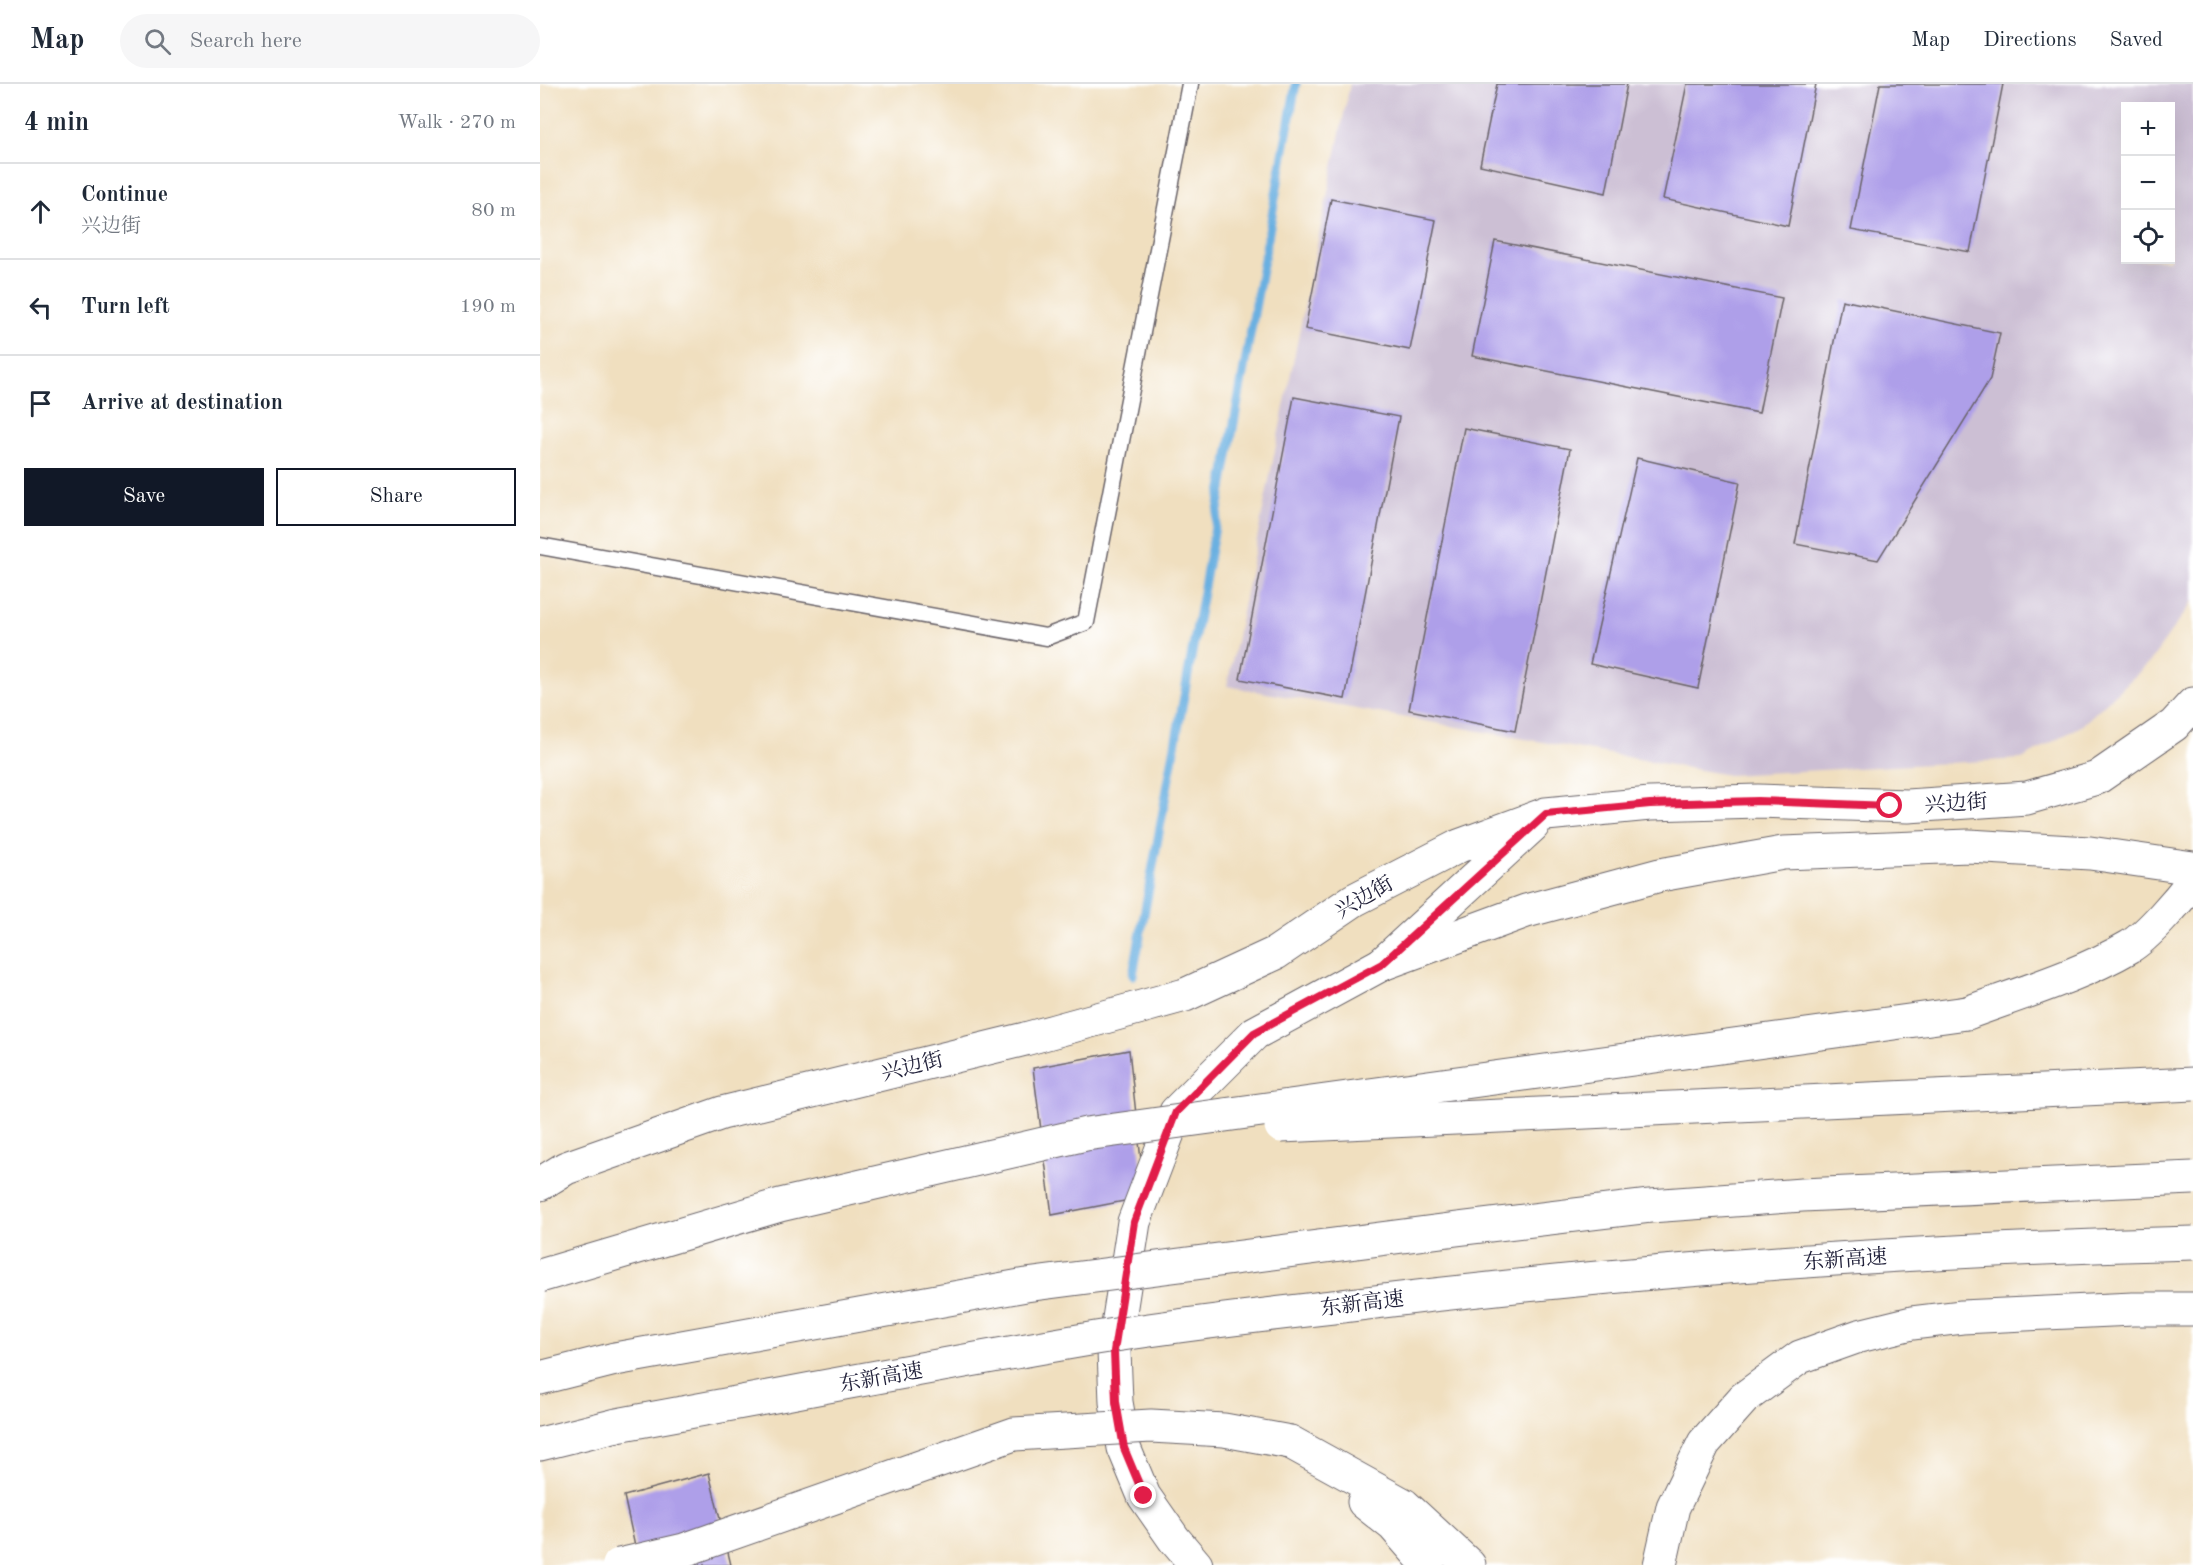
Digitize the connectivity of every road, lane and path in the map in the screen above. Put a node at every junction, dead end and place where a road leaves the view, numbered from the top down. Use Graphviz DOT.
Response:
graph roads {
  1 [pos="1190,84"];
  2 [pos="540,546"];
  3 [pos="2193,704"];
  4 [pos="1546,814"];
  5 [pos="2193,868"];
  6 [pos="2193,881"];
  7 [pos="1382,964"];
  8 [pos="2193,1084"];
  9 [pos="1086,1134"];
  10 [pos="2193,1178"];
  11 [pos="540,1184"];
  12 [pos="2193,1243"];
  13 [pos="540,1276"];
  14 [pos="2193,1309"];
  15 [pos="540,1378"];
  16 [pos="1290,1442"];
  17 [pos="540,1444"];
  18 [pos="619,1565"];
  19 [pos="1196,1565"];
  20 [pos="1428,1565"];
  21 [pos="1469,1565"];
  22 [pos="1660,1565"];
  1 -- 2 [label="lane"];
  3 -- 4 [label="main road, 兴边街"];
  4 -- 7 [label="main road"];
  4 -- 11 [label="main road, 兴边街"];
  5 -- 7 [label="main road"];
  6 -- 9 [label="main road, bridge"];
  7 -- 19 [label="main road"];
  8 -- 9 [label="main road, bridge"];
  9 -- 13 [label="main road, bridge"];
  10 -- 15 [label="main road, bridge"];
  12 -- 17 [label="main road, 东新高速, bridge"];
  14 -- 22 [label="main road"];
  16 -- 18 [label="main road, bridge"];
  16 -- 20 [label="main road"];
  16 -- 21 [label="main road"];
}
